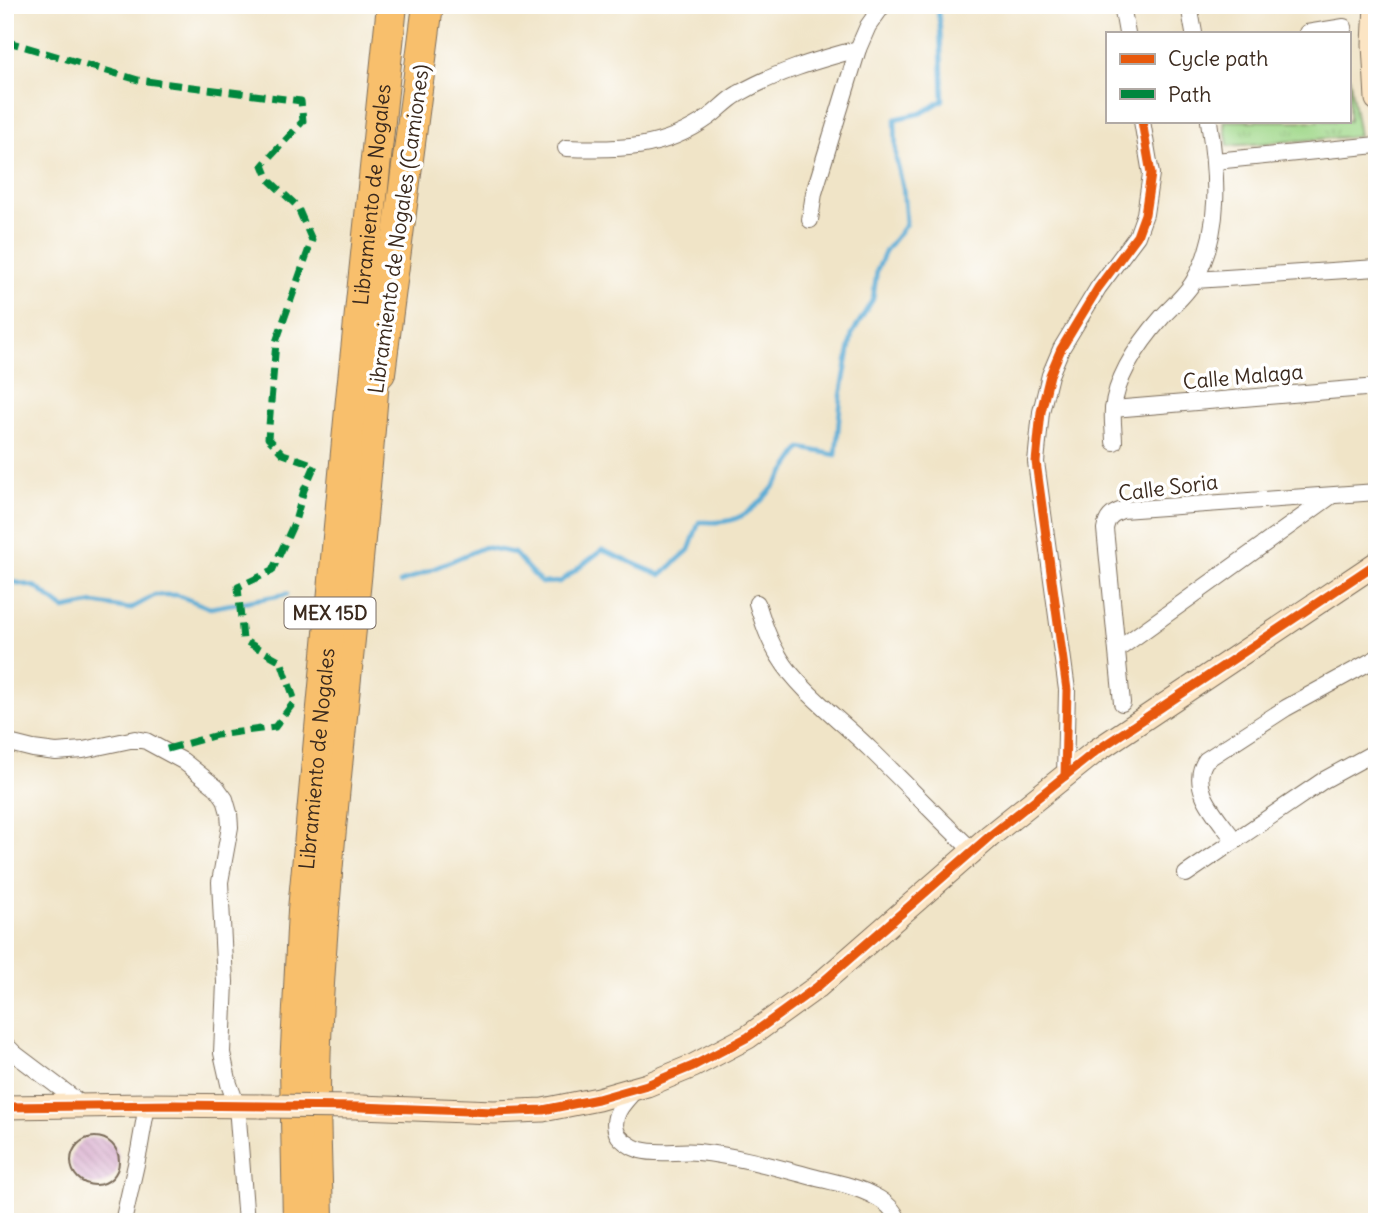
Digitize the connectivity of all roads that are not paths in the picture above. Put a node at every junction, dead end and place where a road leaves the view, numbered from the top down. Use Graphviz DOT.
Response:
graph roads {
  1 [pos="391,5"];
  2 [pos="402,5"];
  3 [pos="415,5"];
  4 [pos="428,5"];
  5 [pos="883,5"];
  6 [pos="1122,5"];
  7 [pos="1189,5"];
  8 [pos="1376,5"];
  9 [pos="1344,27"];
  10 [pos="1127,32"];
  11 [pos="1194,32"];
  12 [pos="1313,32"];
  13 [pos="1376,45"];
  14 [pos="858,49"];
  15 [pos="1377,99"];
  16 [pos="1142,122"];
  17 [pos="1209,122"];
  18 [pos="1377,145"];
  19 [pos="566,148"];
  20 [pos="1215,161"];
  21 [pos="810,220"];
  22 [pos="1377,268"];
  23 [pos="1195,280"];
  24 [pos="1377,387"];
  25 [pos="1113,409"];
  26 [pos="1114,442"];
  27 [pos="369,453"];
  28 [pos="1377,492"];
  29 [pos="1333,495"];
  30 [pos="1377,563"];
  31 [pos="757,603"];
  32 [pos="1117,650"];
  33 [pos="1377,658"];
  34 [pos="1122,703"];
  35 [pos="5,742"];
  36 [pos="1377,751"];
  37 [pos="1065,776"];
  38 [pos="1235,841"];
  39 [pos="973,851"];
  40 [pos="1186,874"];
  41 [pos="5,1044"];
  42 [pos="636,1088"];
  43 [pos="147,1105"];
  44 [pos="84,1106"];
  45 [pos="237,1106"];
  46 [pos="5,1107"];
  47 [pos="123,1222"];
  48 [pos="246,1222"];
  49 [pos="298,1222"];
  50 [pos="318,1222"];
  51 [pos="899,1222"];
  1 -- 49 [label="highway, Libramiento de Nogales / MEX 15D"];
  2 -- 27 [label="highway, Libramiento de Nogales / MEX 15D"];
  3 -- 27 [label="highway, MEX 15D"];
  4 -- 27 [label="highway, Libramiento de Nogales (Camiones) / MEX 15D"];
  5 -- 14 [label="street"];
  6 -- 10 [label="street"];
  7 -- 11 [label="street"];
  8 -- 13 [label="street"];
  9 -- 12 [label="street"];
  13 -- 15 [label="street"];
  14 -- 19 [label="street"];
  14 -- 21 [label="street"];
  16 -- 37 [label="street"];
  17 -- 20 [label="street"];
  18 -- 20 [label="street"];
  20 -- 23 [label="street"];
  22 -- 23 [label="street"];
  23 -- 25 [label="street"];
  24 -- 25 [label="street, Calle Malaga"];
  25 -- 26 [label="street"];
  27 -- 50 [label="highway, Libramiento de Nogales / MEX 15D"];
  28 -- 29 [label="street, Calle Soria"];
  29 -- 32 [label="street"];
  29 -- 32 [label="street, Calle Soria"];
  30 -- 37 [label="street"];
  31 -- 39 [label="street"];
  32 -- 34 [label="street, Calle Soria"];
  33 -- 38 [label="street"];
  35 -- 45 [label="street"];
  36 -- 38 [label="street"];
  37 -- 39 [label="street"];
  38 -- 40 [label="street"];
  39 -- 42 [label="street"];
  41 -- 44 [label="street"];
  42 -- 45 [label="street, bridge"];
  42 -- 51 [label="street"];
  43 -- 44 [label="street"];
  43 -- 45 [label="street"];
  43 -- 47 [label="street"];
  44 -- 46 [label="street"];
  45 -- 48 [label="street"];
}
